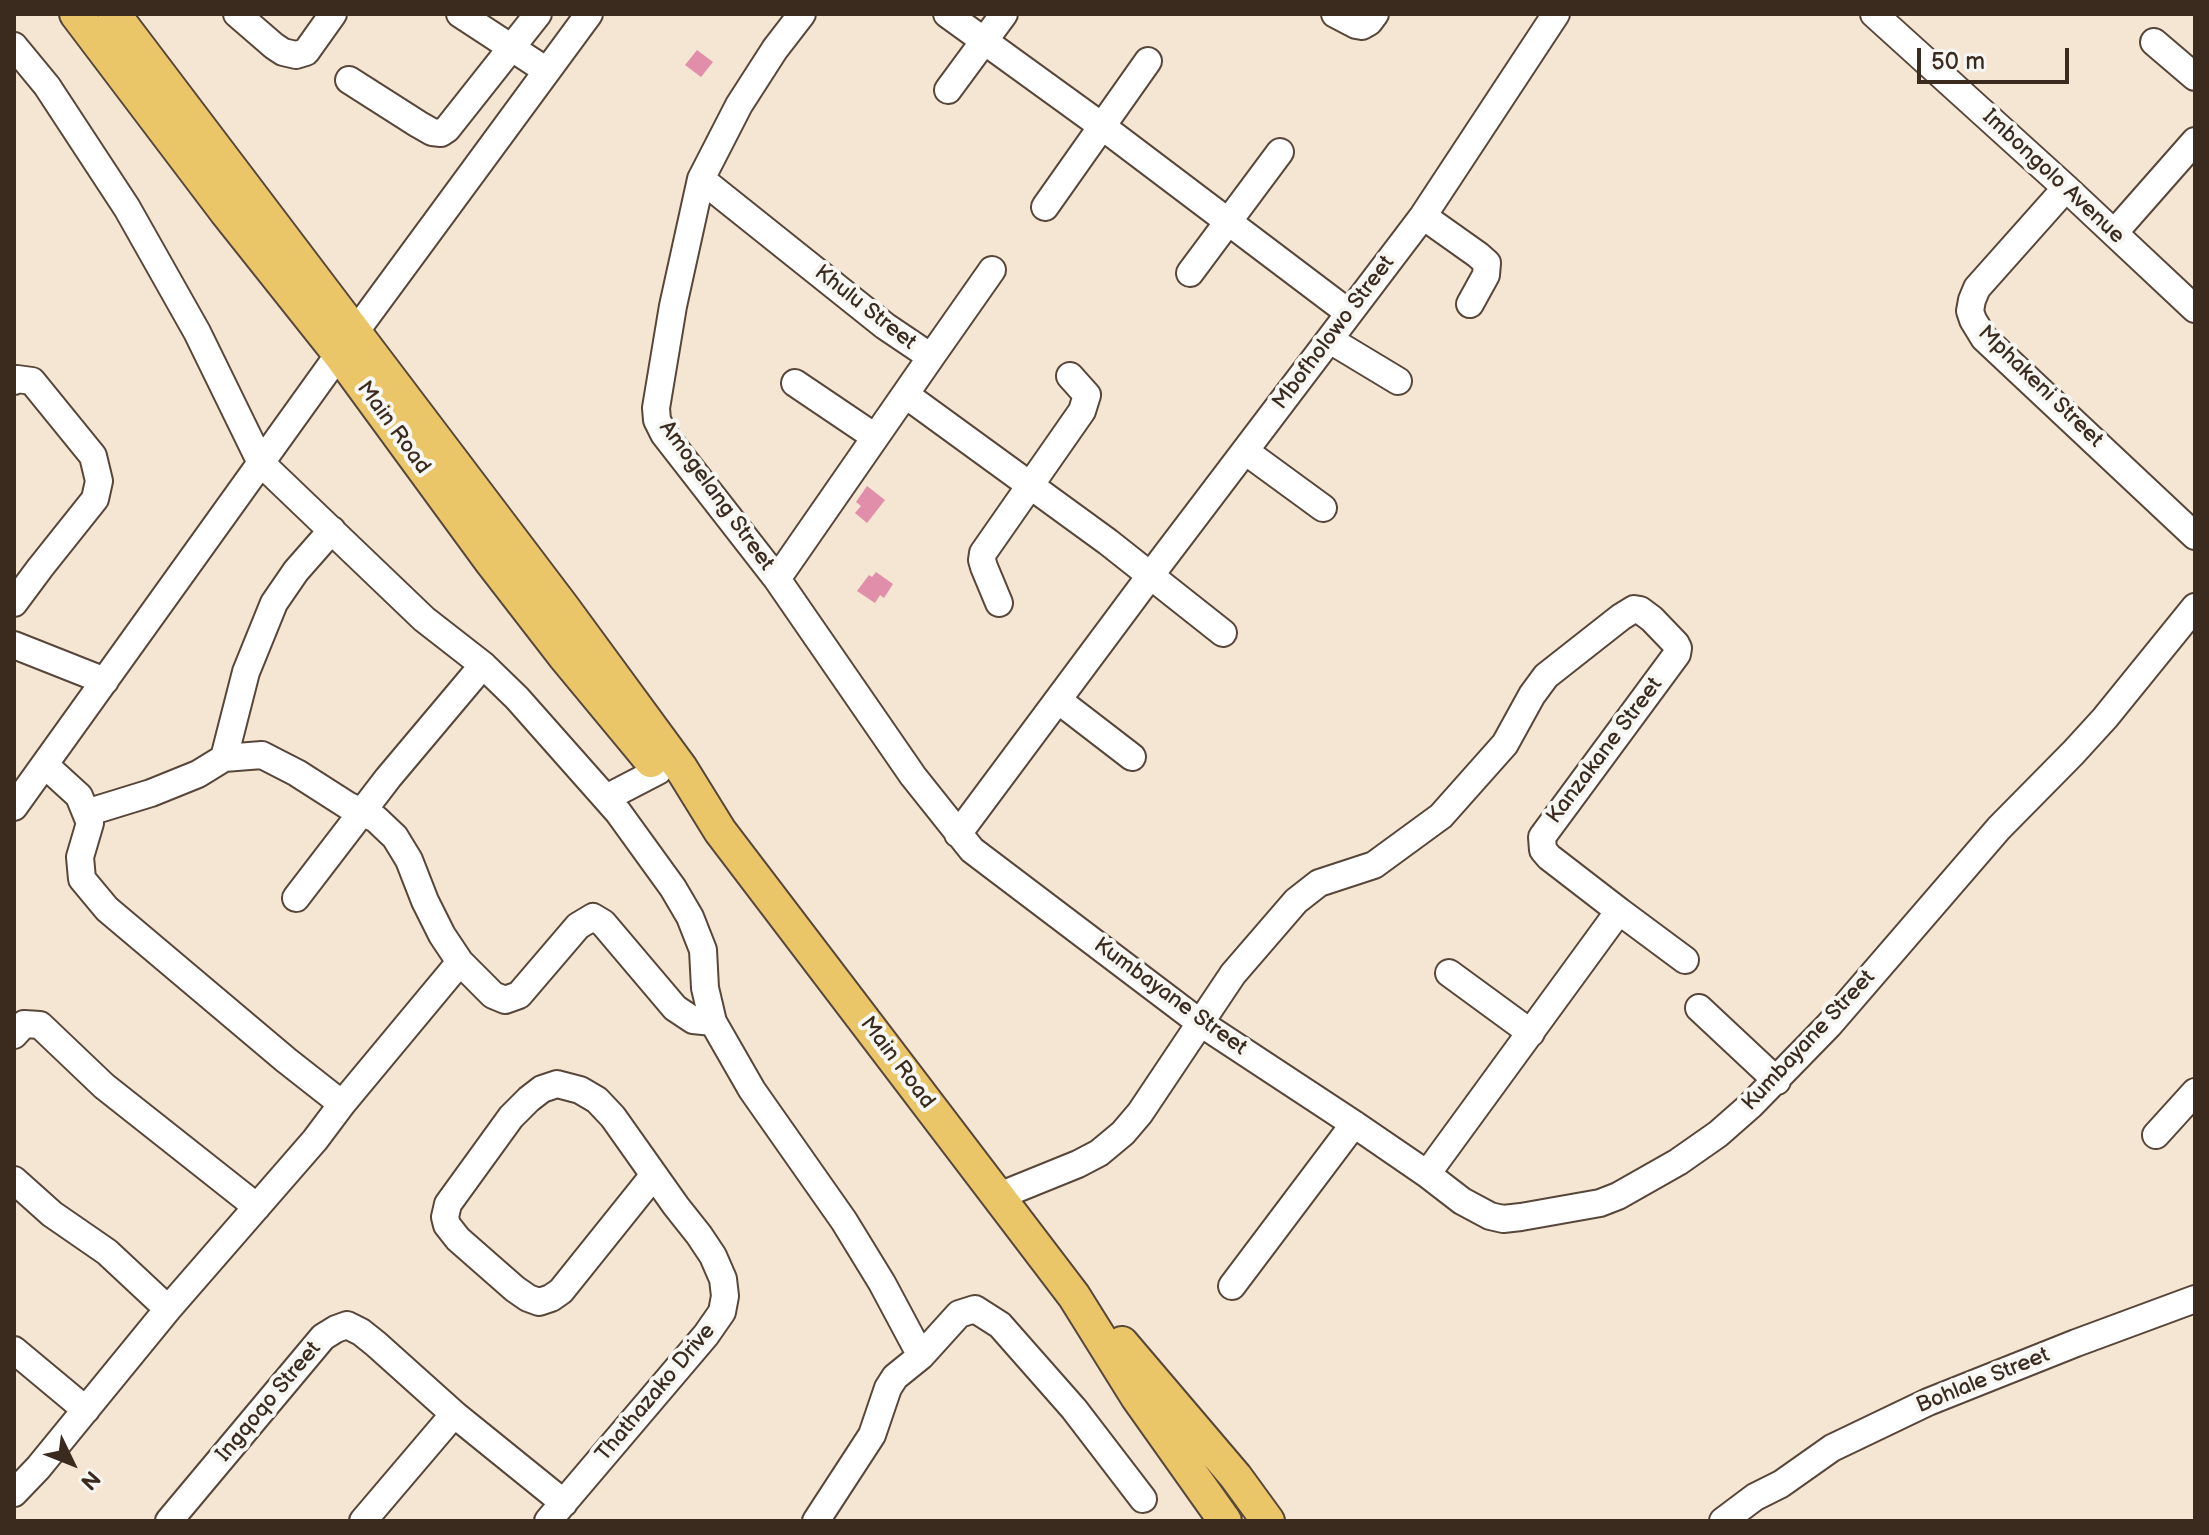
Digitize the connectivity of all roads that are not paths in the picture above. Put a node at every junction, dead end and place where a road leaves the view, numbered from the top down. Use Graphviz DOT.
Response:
graph roads {
  1 [pos="76,14"];
  2 [pos="114,14"];
  3 [pos="237,14"];
  4 [pos="333,14"];
  5 [pos="460,14"];
  6 [pos="538,14"];
  7 [pos="589,14"];
  8 [pos="802,14"];
  9 [pos="947,14"];
  10 [pos="1004,14"];
  11 [pos="1335,14"];
  12 [pos="1375,14"];
  13 [pos="1874,14"];
  14 [pos="1546,19"];
  15 [pos="984,41"];
  16 [pos="2154,42"];
  17 [pos="14,46"];
  18 [pos="511,47"];
  19 [pos="1148,61"];
  20 [pos="547,71"];
  21 [pos="2195,77"];
  22 [pos="349,80"];
  23 [pos="948,90"];
  24 [pos="1103,127"];
  25 [pos="2195,141"];
  26 [pos="1280,152"];
  27 [pos="701,179"];
  28 [pos="2066,188"];
  29 [pos="1045,207"];
  30 [pos="1423,216"];
  31 [pos="1228,222"];
  32 [pos="2114,233"];
  33 [pos="992,270"];
  34 [pos="1190,273"];
  35 [pos="1470,304"];
  36 [pos="2195,309"];
  37 [pos="1349,313"];
  38 [pos="1330,340"];
  39 [pos="347,342"];
  40 [pos="931,357"];
  41 [pos="1070,376"];
  42 [pos="14,381"];
  43 [pos="1398,381"];
  44 [pos="795,383"];
  45 [pos="906,395"];
  46 [pos="875,437"];
  47 [pos="1245,451"];
  48 [pos="261,463"];
  49 [pos="1030,484"];
  50 [pos="1323,508"];
  51 [pos="332,530"];
  52 [pos="2195,536"];
  53 [pos="1150,576"];
  54 [pos="777,579"];
  55 [pos="14,603"];
  56 [pos="999,603"];
  57 [pos="2195,607"];
  58 [pos="1223,633"];
  59 [pos="14,645"];
  60 [pos="483,665"];
  61 [pos="105,681"];
  62 [pos="1058,700"];
  63 [pos="1132,757"];
  64 [pos="224,758"];
  65 [pos="45,765"];
  66 [pos="658,771"];
  67 [pos="606,798"];
  68 [pos="14,807"];
  69 [pos="361,812"];
  70 [pos="86,813"];
  71 [pos="720,831"];
  72 [pos="958,834"];
  73 [pos="1012,880"];
  74 [pos="296,898"];
  75 [pos="1619,911"];
  76 [pos="1685,960"];
  77 [pos="460,962"];
  78 [pos="1449,973"];
  79 [pos="1699,1008"];
  80 [pos="713,1022"];
  81 [pos="1199,1022"];
  82 [pos="1531,1033"];
  83 [pos="14,1035"];
  84 [pos="1777,1081"];
  85 [pos="2195,1092"];
  86 [pos="342,1104"];
  87 [pos="1354,1124"];
  88 [pos="2156,1135"];
  89 [pos="1427,1174"];
  90 [pos="654,1175"];
  91 [pos="14,1180"];
  92 [pos="999,1196"];
  93 [pos="257,1207"];
  94 [pos="1232,1286"];
  95 [pos="1074,1296"];
  96 [pos="2195,1299"];
  97 [pos="168,1309"];
  98 [pos="14,1350"];
  99 [pos="921,1356"];
  100 [pos="86,1410"];
  101 [pos="454,1414"];
  102 [pos="1781,1484"];
  103 [pos="14,1493"];
  104 [pos="1143,1499"];
  105 [pos="556,1512"];
  106 [pos="169,1521"];
  107 [pos="363,1521"];
  108 [pos="816,1521"];
  109 [pos="1225,1521"];
  110 [pos="1268,1521"];
  111 [pos="1723,1521"];
  112 [pos="1747,1521"];
  1 -- 39 [label="main road, Main Road"];
  2 -- 39 [label="main road, Main Road"];
  3 -- 4 [label="street"];
  5 -- 18 [label="street"];
  6 -- 18 [label="street"];
  7 -- 20 [label="street"];
  8 -- 27 [label="street, Amogelang Street"];
  9 -- 15 [label="street"];
  10 -- 15 [label="street"];
  11 -- 12 [label="street"];
  13 -- 28 [label="street, Imbongolo Avenue"];
  14 -- 30 [label="street, Mbofholowo Street"];
  15 -- 23 [label="street"];
  15 -- 24 [label="street"];
  16 -- 21 [label="street"];
  17 -- 48 [label="street"];
  18 -- 20 [label="street"];
  18 -- 22 [label="street"];
  19 -- 24 [label="street"];
  20 -- 39 [label="street"];
  24 -- 29 [label="street"];
  24 -- 31 [label="street"];
  25 -- 32 [label="street"];
  26 -- 31 [label="street"];
  27 -- 40 [label="street, Khulu Street"];
  27 -- 54 [label="street, Amogelang Street"];
  28 -- 32 [label="street, Imbongolo Avenue"];
  28 -- 52 [label="street, Mphakeni Street"];
  30 -- 35 [label="street"];
  30 -- 37 [label="street, Mbofholowo Street"];
  31 -- 34 [label="street"];
  31 -- 37 [label="street"];
  32 -- 36 [label="street, Imbongolo Avenue"];
  33 -- 40 [label="street"];
  37 -- 38 [label="street, Mbofholowo Street"];
  38 -- 43 [label="street"];
  38 -- 47 [label="street, Mbofholowo Street"];
  39 -- 48 [label="street"];
  39 -- 66 [label="main road, Main Road"];
  39 -- 71 [label="main road, Main Road"];
  40 -- 45 [label="street, Khulu Street"];
  41 -- 49 [label="street"];
  42 -- 55 [label="street"];
  44 -- 46 [label="street"];
  45 -- 46 [label="street, Khulu Street"];
  45 -- 49 [label="street"];
  46 -- 54 [label="street, Khulu Street"];
  47 -- 50 [label="street"];
  47 -- 53 [label="street, Mbofholowo Street"];
  48 -- 51 [label="street"];
  48 -- 61 [label="street"];
  49 -- 53 [label="street"];
  49 -- 56 [label="street"];
  51 -- 60 [label="street"];
  51 -- 64 [label="street"];
  53 -- 58 [label="street"];
  53 -- 62 [label="street, Mbofholowo Street"];
  54 -- 72 [label="street, Amogelang Street"];
  57 -- 84 [label="street, Kumbayane Street"];
  59 -- 61 [label="street"];
  60 -- 67 [label="street"];
  60 -- 69 [label="street"];
  61 -- 65 [label="street"];
  62 -- 63 [label="street"];
  62 -- 72 [label="street, Mbofholowo Street"];
  64 -- 69 [label="street"];
  64 -- 70 [label="street"];
  65 -- 68 [label="street"];
  65 -- 70 [label="street"];
  66 -- 67 [label="street"];
  66 -- 71 [label="main road, Main Road"];
  67 -- 80 [label="street"];
  69 -- 74 [label="street"];
  69 -- 77 [label="street"];
  70 -- 86 [label="street"];
  71 -- 92 [label="main road, Main Road"];
  72 -- 73 [label="street, Amogelang Street"];
  73 -- 81 [label="street, Kumbayane Street"];
  75 -- 76 [label="street, Kanzakane Street"];
  75 -- 81 [label="street, Kanzakane Street"];
  75 -- 82 [label="street"];
  77 -- 80 [label="street"];
  77 -- 86 [label="street"];
  78 -- 82 [label="street"];
  79 -- 84 [label="street"];
  80 -- 99 [label="street"];
  81 -- 87 [label="street, Kumbayane Street"];
  81 -- 92 [label="street"];
  82 -- 89 [label="street"];
  83 -- 93 [label="street"];
  84 -- 89 [label="street, Kumbayane Street"];
  85 -- 88 [label="street"];
  86 -- 93 [label="street"];
  87 -- 89 [label="street, Kumbayane Street"];
  87 -- 94 [label="street"];
  90 -- 90 [label="street, Thathazako Drive"];
  90 -- 105 [label="street, Thathazako Drive"];
  91 -- 97 [label="street"];
  92 -- 95 [label="main road, Main Road"];
  93 -- 97 [label="street"];
  95 -- 109 [label="main road, Main Road"];
  95 -- 110 [label="main road, Main Road"];
  96 -- 102 [label="street, Bohlale Street"];
  97 -- 100 [label="street"];
  98 -- 100 [label="street"];
  99 -- 104 [label="street"];
  99 -- 108 [label="street"];
  100 -- 103 [label="street"];
  101 -- 105 [label="street, Ingqoqo Street"];
  101 -- 106 [label="street, Ingqoqo Street"];
  101 -- 107 [label="street"];
  102 -- 111 [label="street, Bohlale Street"];
  102 -- 112 [label="street, Bohlale Street"];
}
